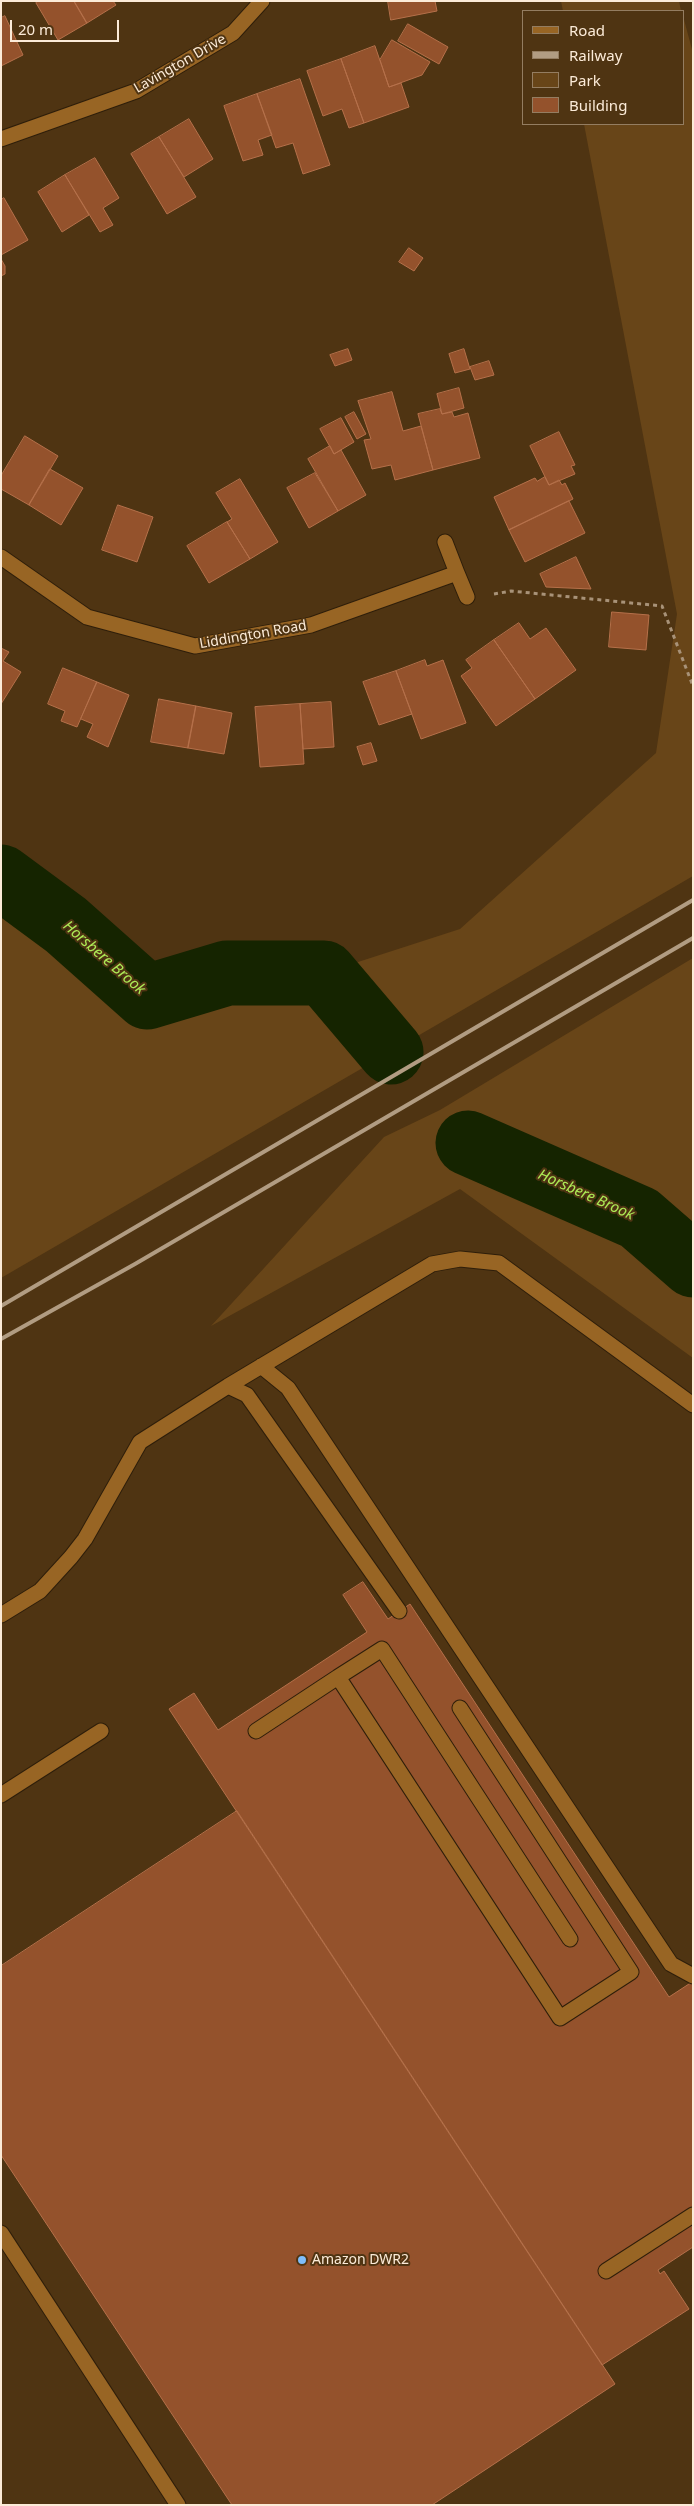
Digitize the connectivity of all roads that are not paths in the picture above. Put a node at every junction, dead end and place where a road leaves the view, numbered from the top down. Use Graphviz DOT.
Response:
graph roads {
  1 [pos="262,1"];
  2 [pos="1,139"];
  3 [pos="444,542"];
  4 [pos="1,558"];
  5 [pos="457,573"];
  6 [pos="468,597"];
  7 [pos="261,1366"];
  8 [pos="228,1386"];
  9 [pos="693,1405"];
  10 [pos="399,1611"];
  11 [pos="1,1615"];
  12 [pos="338,1677"];
  13 [pos="460,1708"];
  14 [pos="101,1731"];
  15 [pos="256,1731"];
  16 [pos="1,1794"];
  17 [pos="570,1939"];
  18 [pos="693,1976"];
  19 [pos="693,2215"];
  20 [pos="1,2233"];
  21 [pos="606,2271"];
  22 [pos="178,2505"];
  1 -- 2 [label="street, Lavington Drive"];
  3 -- 5 [label="street"];
  4 -- 5 [label="street, Liddington Road"];
  5 -- 6 [label="street"];
  7 -- 8 [label="street"];
  7 -- 9 [label="street"];
  7 -- 18 [label="street"];
  8 -- 10 [label="street"];
  8 -- 11 [label="street"];
  12 -- 13 [label="street"];
  12 -- 15 [label="street"];
  12 -- 17 [label="street"];
  14 -- 16 [label="street"];
  19 -- 21 [label="street"];
  20 -- 22 [label="street"];
}
